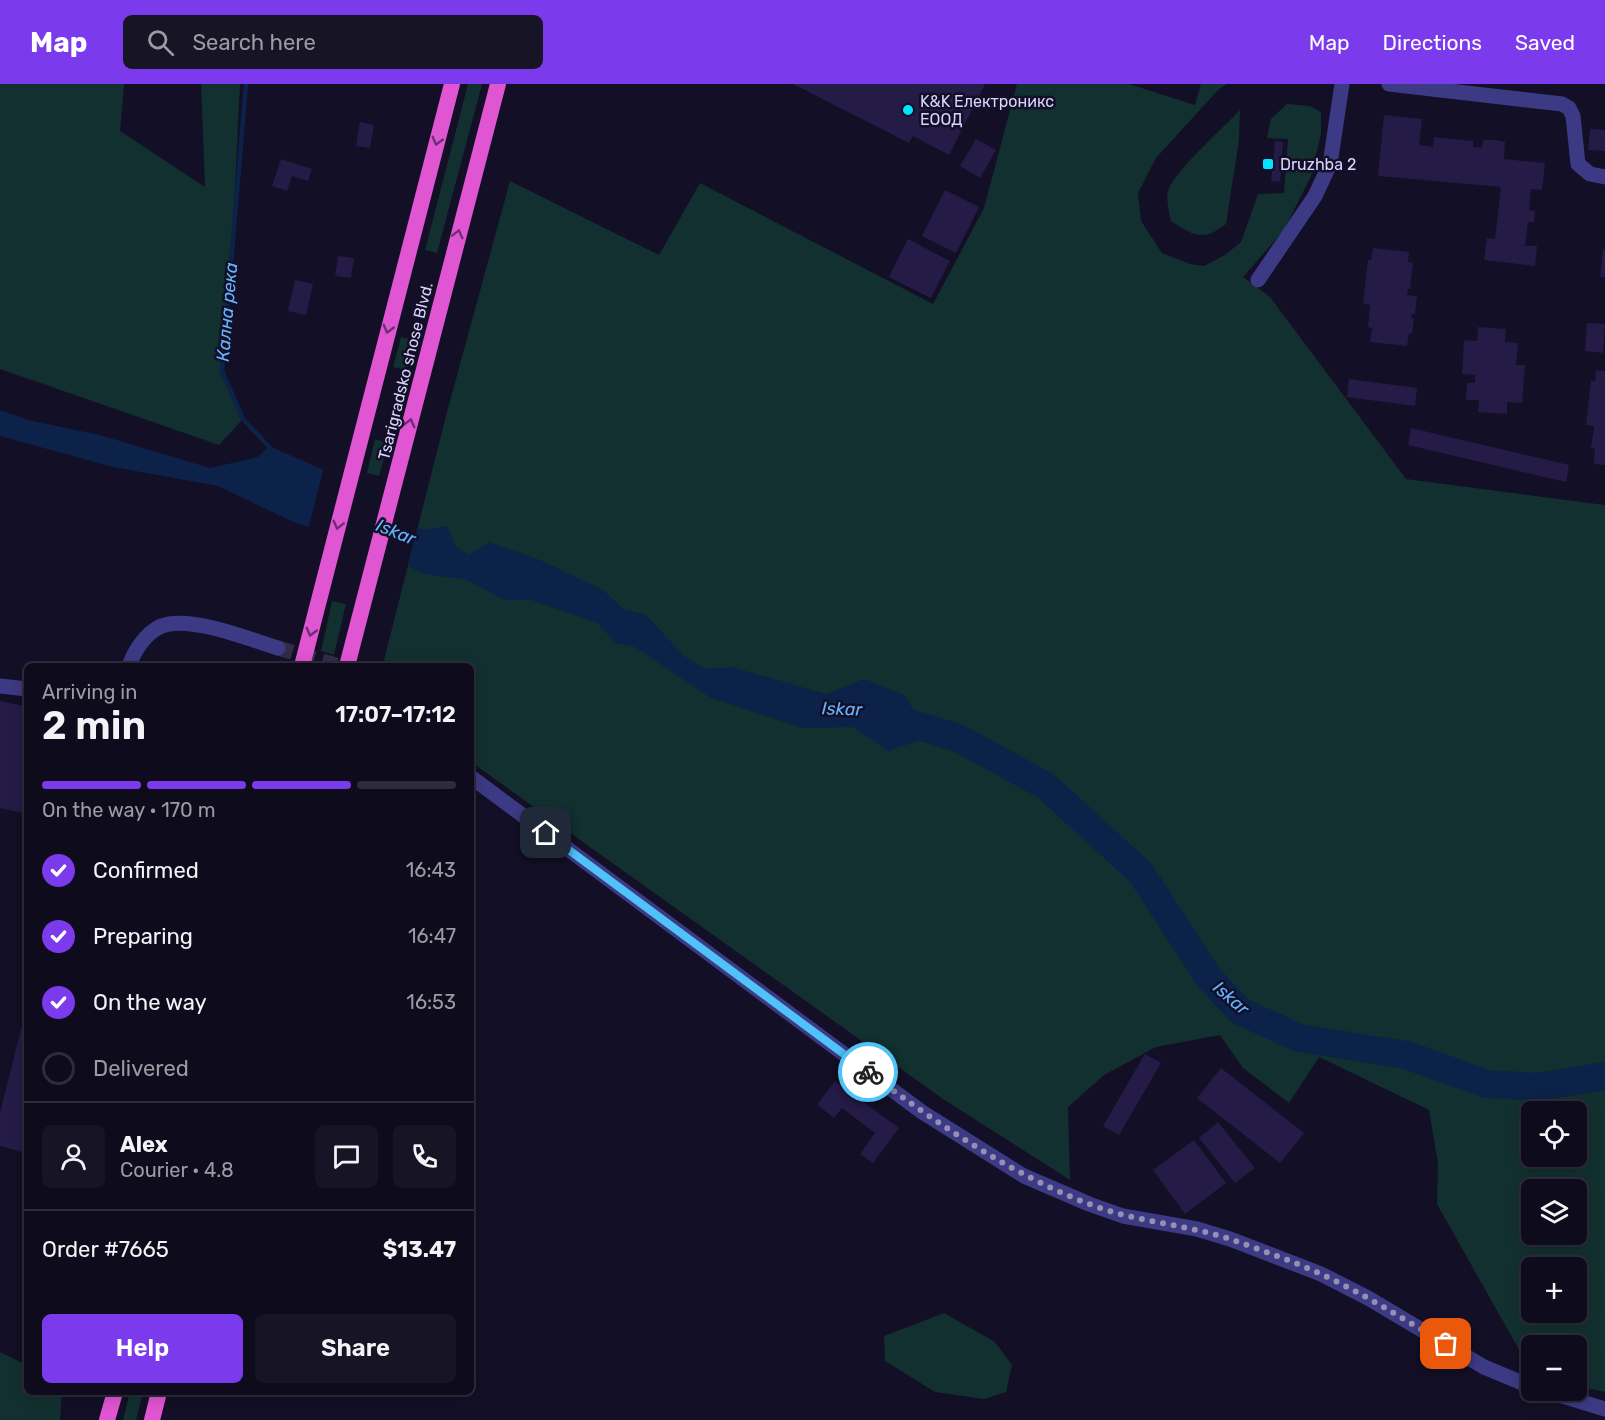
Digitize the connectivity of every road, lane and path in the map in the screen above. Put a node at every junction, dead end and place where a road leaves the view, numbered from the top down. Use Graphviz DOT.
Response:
graph roads {
  1 [pos="452,84"];
  2 [pos="498,84"];
  3 [pos="1342,84"];
  4 [pos="1389,84"];
  5 [pos="1605,177"];
  6 [pos="1257,280"];
  7 [pos="278,648"];
  8 [pos="130,663"];
  9 [pos="303,663"];
  10 [pos="348,663"];
  11 [pos="0,686"];
  12 [pos="24,689"];
  13 [pos="474,779"];
  14 [pos="1521,1383"];
  15 [pos="114,1395"];
  16 [pos="158,1395"];
  17 [pos="1579,1401"];
  18 [pos="1605,1409"];
  19 [pos="107,1420"];
  20 [pos="152,1420"];
  1 -- 9 [label="highway, Tsarigradsko shose Blvd., one-way"];
  10 -- 2 [label="highway, Tsarigradsko shose Blvd., one-way"];
  3 -- 6 [label="street"];
  4 -- 5 [label="street"];
  7 -- 8 [label="street"];
  11 -- 12 [label="street"];
  13 -- 14 [label="street"];
  15 -- 19 [label="highway"];
  16 -- 20 [label="highway"];
  17 -- 18 [label="street"];
}
